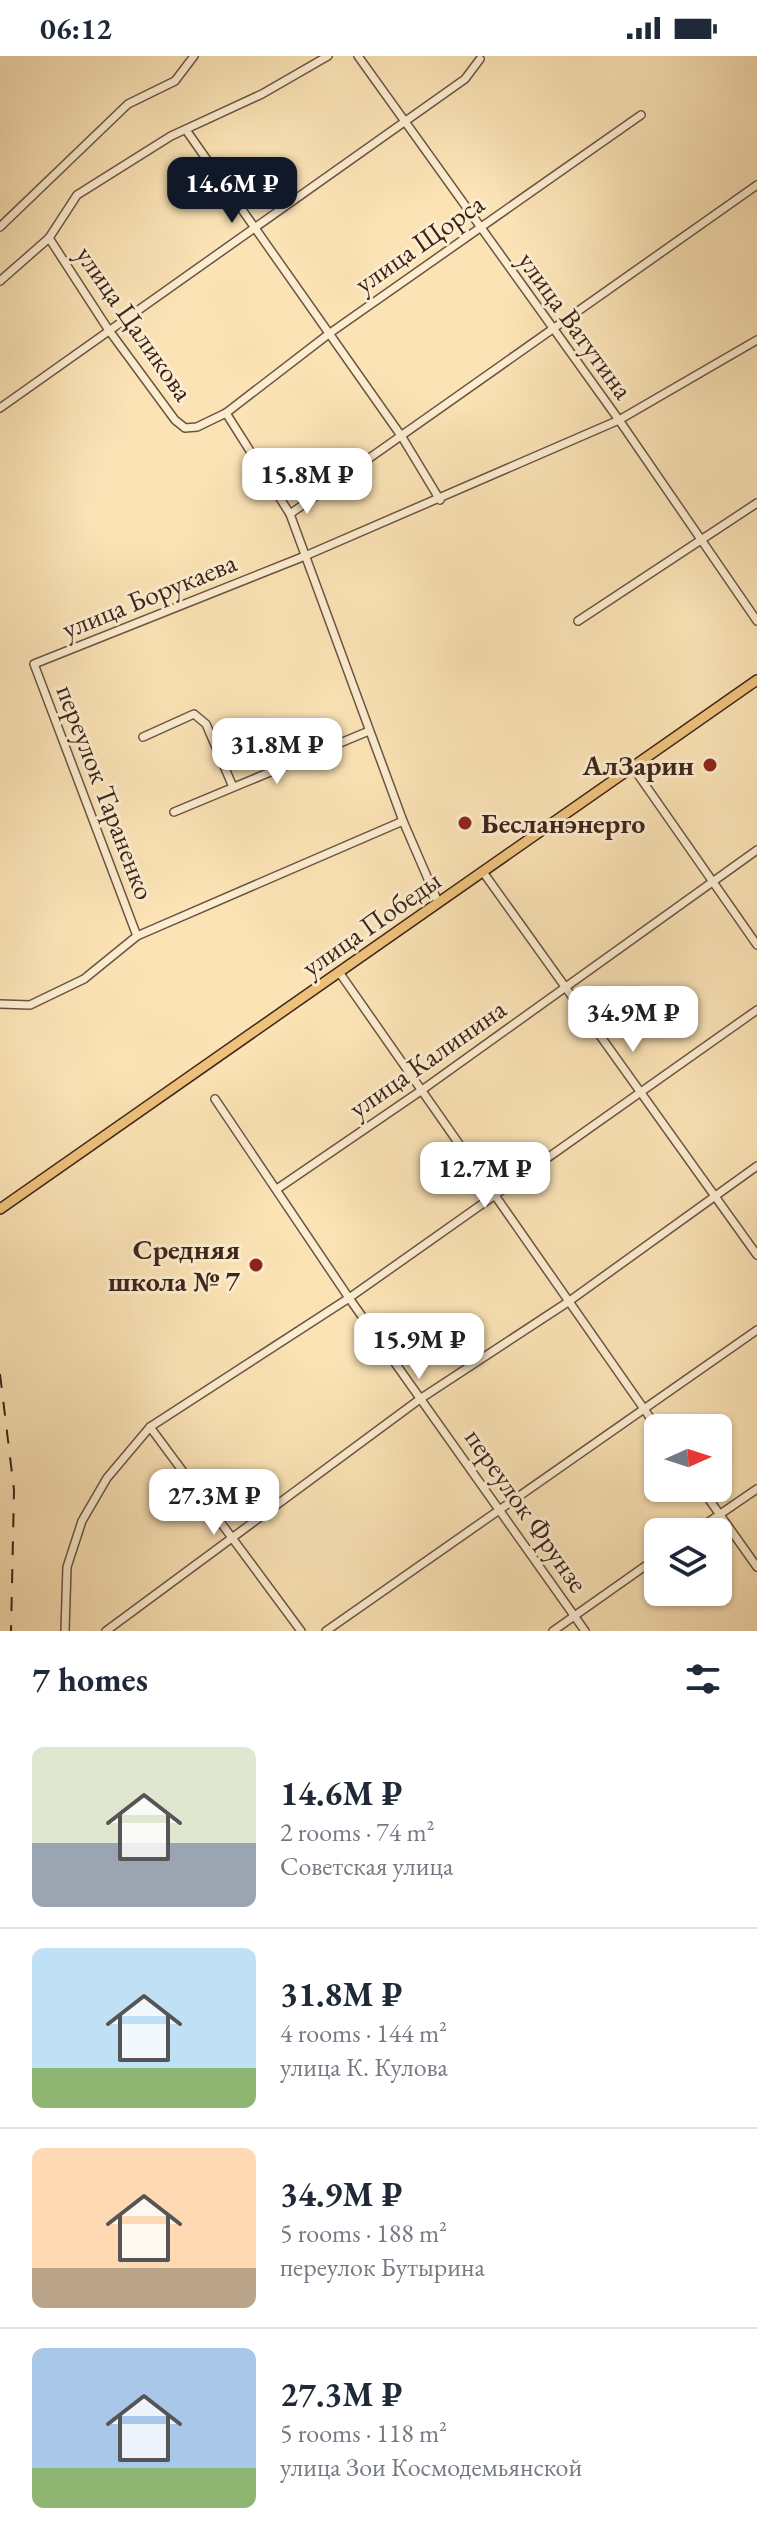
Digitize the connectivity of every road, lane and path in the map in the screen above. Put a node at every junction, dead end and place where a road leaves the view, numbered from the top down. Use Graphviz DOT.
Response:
graph roads {
  1 [pos="194,56"];
  2 [pos="328,56"];
  3 [pos="358,56"];
  4 [pos="480,59"];
  5 [pos="641,115"];
  6 [pos="403,123"];
  7 [pos="186,130"];
  8 [pos="757,185"];
  9 [pos="0,227"];
  10 [pos="255,228"];
  11 [pos="479,228"];
  12 [pos="49,238"];
  13 [pos="0,281"];
  14 [pos="108,329"];
  15 [pos="552,331"];
  16 [pos="330,333"];
  17 [pos="757,340"];
  18 [pos="0,408"];
  19 [pos="226,413"];
  20 [pos="619,420"];
  21 [pos="402,437"];
  22 [pos="440,500"];
  23 [pos="757,503"];
  24 [pos="290,514"];
  25 [pos="702,540"];
  26 [pos="305,556"];
  27 [pos="578,621"];
  28 [pos="757,621"];
  29 [pos="34,664"];
  30 [pos="757,680"];
  31 [pos="369,731"];
  32 [pos="143,737"];
  33 [pos="632,766"];
  34 [pos="233,787"];
  35 [pos="174,812"];
  36 [pos="403,821"];
  37 [pos="757,850"];
  38 [pos="483,872"];
  39 [pos="711,881"];
  40 [pos="438,902"];
  41 [pos="137,936"];
  42 [pos="757,945"];
  43 [pos="339,972"];
  44 [pos="566,988"];
  45 [pos="0,1004"];
  46 [pos="757,1010"];
  47 [pos="640,1089"];
  48 [pos="422,1090"];
  49 [pos="215,1099"];
  50 [pos="757,1166"];
  51 [pos="277,1189"];
  52 [pos="493,1195"];
  53 [pos="715,1195"];
  54 [pos="0,1209"];
  55 [pos="757,1255"];
  56 [pos="349,1298"];
  57 [pos="568,1302"];
  58 [pos="757,1330"];
  59 [pos="420,1399"];
  60 [pos="644,1409"];
  61 [pos="648,1414"];
  62 [pos="150,1427"];
  63 [pos="757,1489"];
  64 [pos="711,1502"];
  65 [pos="501,1507"];
  66 [pos="720,1514"];
  67 [pos="714,1518"];
  68 [pos="234,1539"];
  69 [pos="644,1567"];
  70 [pos="757,1567"];
  71 [pos="574,1616"];
  72 [pos="65,1631"];
  73 [pos="106,1631"];
  74 [pos="301,1631"];
  75 [pos="326,1631"];
  76 [pos="553,1631"];
  77 [pos="585,1631"];
  1 -- 9 [label="street"];
  2 -- 7 [label="street"];
  3 -- 6 [label="street, улица Ватутина"];
  4 -- 6 [label="street"];
  5 -- 11 [label="street, улица Щорса"];
  6 -- 10 [label="street"];
  6 -- 11 [label="street, улица Ватутина"];
  7 -- 10 [label="street"];
  7 -- 12 [label="street"];
  8 -- 15 [label="street"];
  10 -- 14 [label="street"];
  10 -- 16 [label="street"];
  11 -- 15 [label="street, улица Ватутина"];
  11 -- 16 [label="street, улица Щорса"];
  12 -- 13 [label="street"];
  12 -- 14 [label="street, улица Цаликова"];
  14 -- 18 [label="street"];
  14 -- 19 [label="street, улица Цаликова"];
  15 -- 20 [label="street, улица Ватутина"];
  15 -- 21 [label="street"];
  16 -- 19 [label="street, улица Щорса"];
  16 -- 21 [label="street"];
  17 -- 20 [label="street, улица Борукаева"];
  19 -- 24 [label="street, улица Цаликова"];
  20 -- 22 [label="street, улица Борукаева"];
  20 -- 25 [label="street, улица Ватутина"];
  21 -- 22 [label="street"];
  21 -- 24 [label="street"];
  22 -- 26 [label="street, улица Борукаева"];
  23 -- 25 [label="street"];
  24 -- 26 [label="street, улица Цаликова"];
  25 -- 27 [label="street"];
  25 -- 28 [label="street, улица Ватутина"];
  26 -- 29 [label="street, улица Борукаева"];
  26 -- 31 [label="street, улица Цаликова"];
  29 -- 41 [label="street, переулок Тараненко"];
  30 -- 33 [label="main road, улица Победы"];
  31 -- 34 [label="street"];
  31 -- 36 [label="street, улица Цаликова"];
  32 -- 34 [label="street"];
  33 -- 38 [label="main road, улица Победы"];
  33 -- 39 [label="street"];
  34 -- 35 [label="street"];
  36 -- 40 [label="street, улица Цаликова"];
  36 -- 41 [label="street"];
  37 -- 39 [label="street, улица Калинина"];
  38 -- 40 [label="main road, улица Победы"];
  38 -- 44 [label="street"];
  39 -- 42 [label="street"];
  39 -- 44 [label="street, улица Калинина"];
  40 -- 43 [label="main road, улица Победы"];
  41 -- 45 [label="street"];
  43 -- 48 [label="street"];
  43 -- 54 [label="main road, улица Победы"];
  44 -- 47 [label="street"];
  44 -- 48 [label="street, улица Калинина"];
  46 -- 47 [label="street"];
  47 -- 52 [label="street"];
  47 -- 53 [label="street"];
  48 -- 51 [label="street, улица Калинина"];
  48 -- 52 [label="street"];
  49 -- 51 [label="street, переулок Фрунзе"];
  50 -- 53 [label="street"];
  51 -- 56 [label="street, переулок Фрунзе"];
  52 -- 56 [label="street"];
  52 -- 57 [label="street"];
  53 -- 55 [label="street"];
  53 -- 57 [label="street"];
  56 -- 59 [label="street, переулок Фрунзе"];
  56 -- 62 [label="street"];
  57 -- 59 [label="street"];
  57 -- 60 [label="street"];
  58 -- 60 [label="street"];
  59 -- 65 [label="street, переулок Фрунзе"];
  59 -- 68 [label="street"];
  60 -- 61 [label="street"];
  60 -- 65 [label="street"];
  62 -- 68 [label="street"];
  62 -- 72 [label="street"];
  63 -- 66 [label="street"];
  64 -- 66 [label="street"];
  65 -- 71 [label="street, переулок Фрунзе"];
  65 -- 75 [label="street"];
  66 -- 67 [label="street"];
  66 -- 70 [label="street"];
  68 -- 73 [label="street"];
  68 -- 74 [label="street"];
  69 -- 71 [label="street"];
  71 -- 76 [label="street"];
  71 -- 77 [label="street, переулок Фрунзе"];
}
